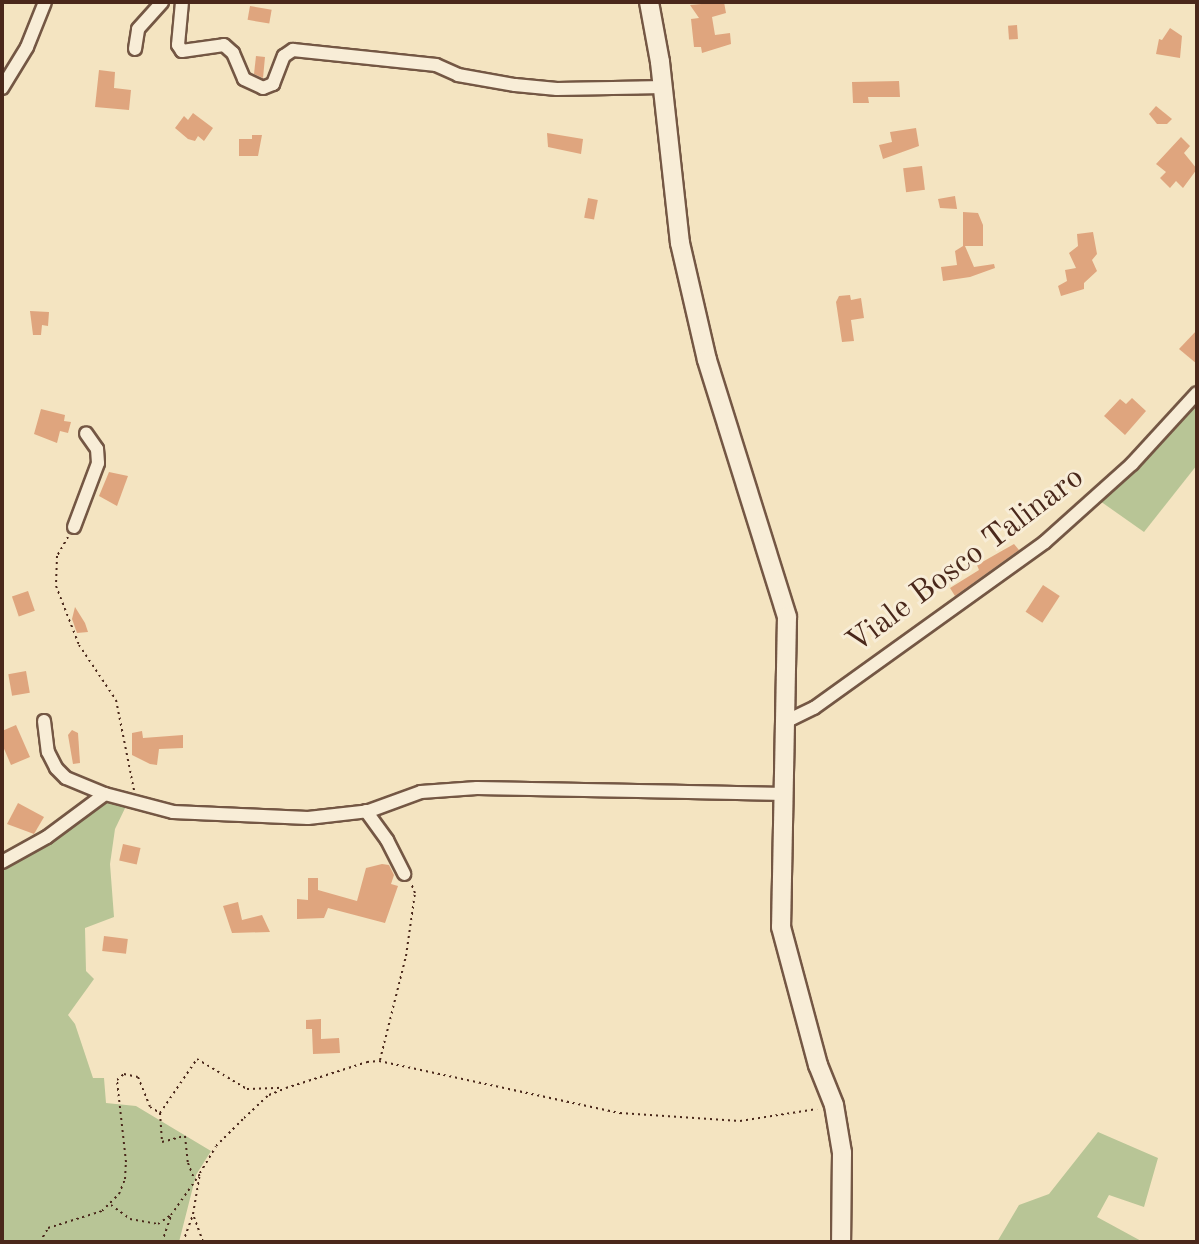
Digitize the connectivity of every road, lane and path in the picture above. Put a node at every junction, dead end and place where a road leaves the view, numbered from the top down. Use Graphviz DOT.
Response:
graph roads {
  1 [pos="45,2"];
  2 [pos="162,2"];
  3 [pos="182,2"];
  4 [pos="649,2"];
  5 [pos="135,49"];
  6 [pos="663,87"];
  7 [pos="2,88"];
  8 [pos="1197,393"];
  9 [pos="86,433"];
  10 [pos="74,527"];
  11 [pos="44,721"];
  12 [pos="787,721"];
  13 [pos="105,794"];
  14 [pos="785,794"];
  15 [pos="136,803"];
  16 [pos="366,811"];
  17 [pos="2,862"];
  18 [pos="404,874"];
  19 [pos="379,1061"];
  20 [pos="286,1088"];
  21 [pos="834,1105"];
  22 [pos="160,1113"];
  23 [pos="200,1173"];
  24 [pos="194,1181"];
  25 [pos="109,1203"];
  26 [pos="193,1214"];
  27 [pos="171,1215"];
  28 [pos="40,1242"];
  29 [pos="162,1242"];
  30 [pos="183,1242"];
  31 [pos="203,1242"];
  32 [pos="841,1242"];
  1 -- 7 [label="street"];
  2 -- 5 [label="street"];
  3 -- 6 [label="street"];
  4 -- 6 [label="main road"];
  6 -- 12 [label="main road"];
  8 -- 12 [label="street, Viale Bosco Talinaro"];
  9 -- 10 [label="street"];
  10 -- 15 [label="path"];
  11 -- 13 [label="street"];
  12 -- 14 [label="main road"];
  13 -- 15 [label="street"];
  13 -- 17 [label="street"];
  14 -- 16 [label="street"];
  14 -- 21 [label="main road"];
  15 -- 16 [label="street"];
  16 -- 18 [label="street"];
  18 -- 19 [label="path"];
  19 -- 20 [label="path"];
  19 -- 21 [label="path"];
  20 -- 22 [label="path"];
  20 -- 23 [label="path"];
  21 -- 32 [label="main road"];
  22 -- 24 [label="path"];
  22 -- 25 [label="path"];
  23 -- 24 [label="path"];
  23 -- 26 [label="path"];
  24 -- 27 [label="path"];
  25 -- 27 [label="path"];
  25 -- 28 [label="path"];
  26 -- 30 [label="path"];
  26 -- 31 [label="path"];
  27 -- 29 [label="path"];
}
